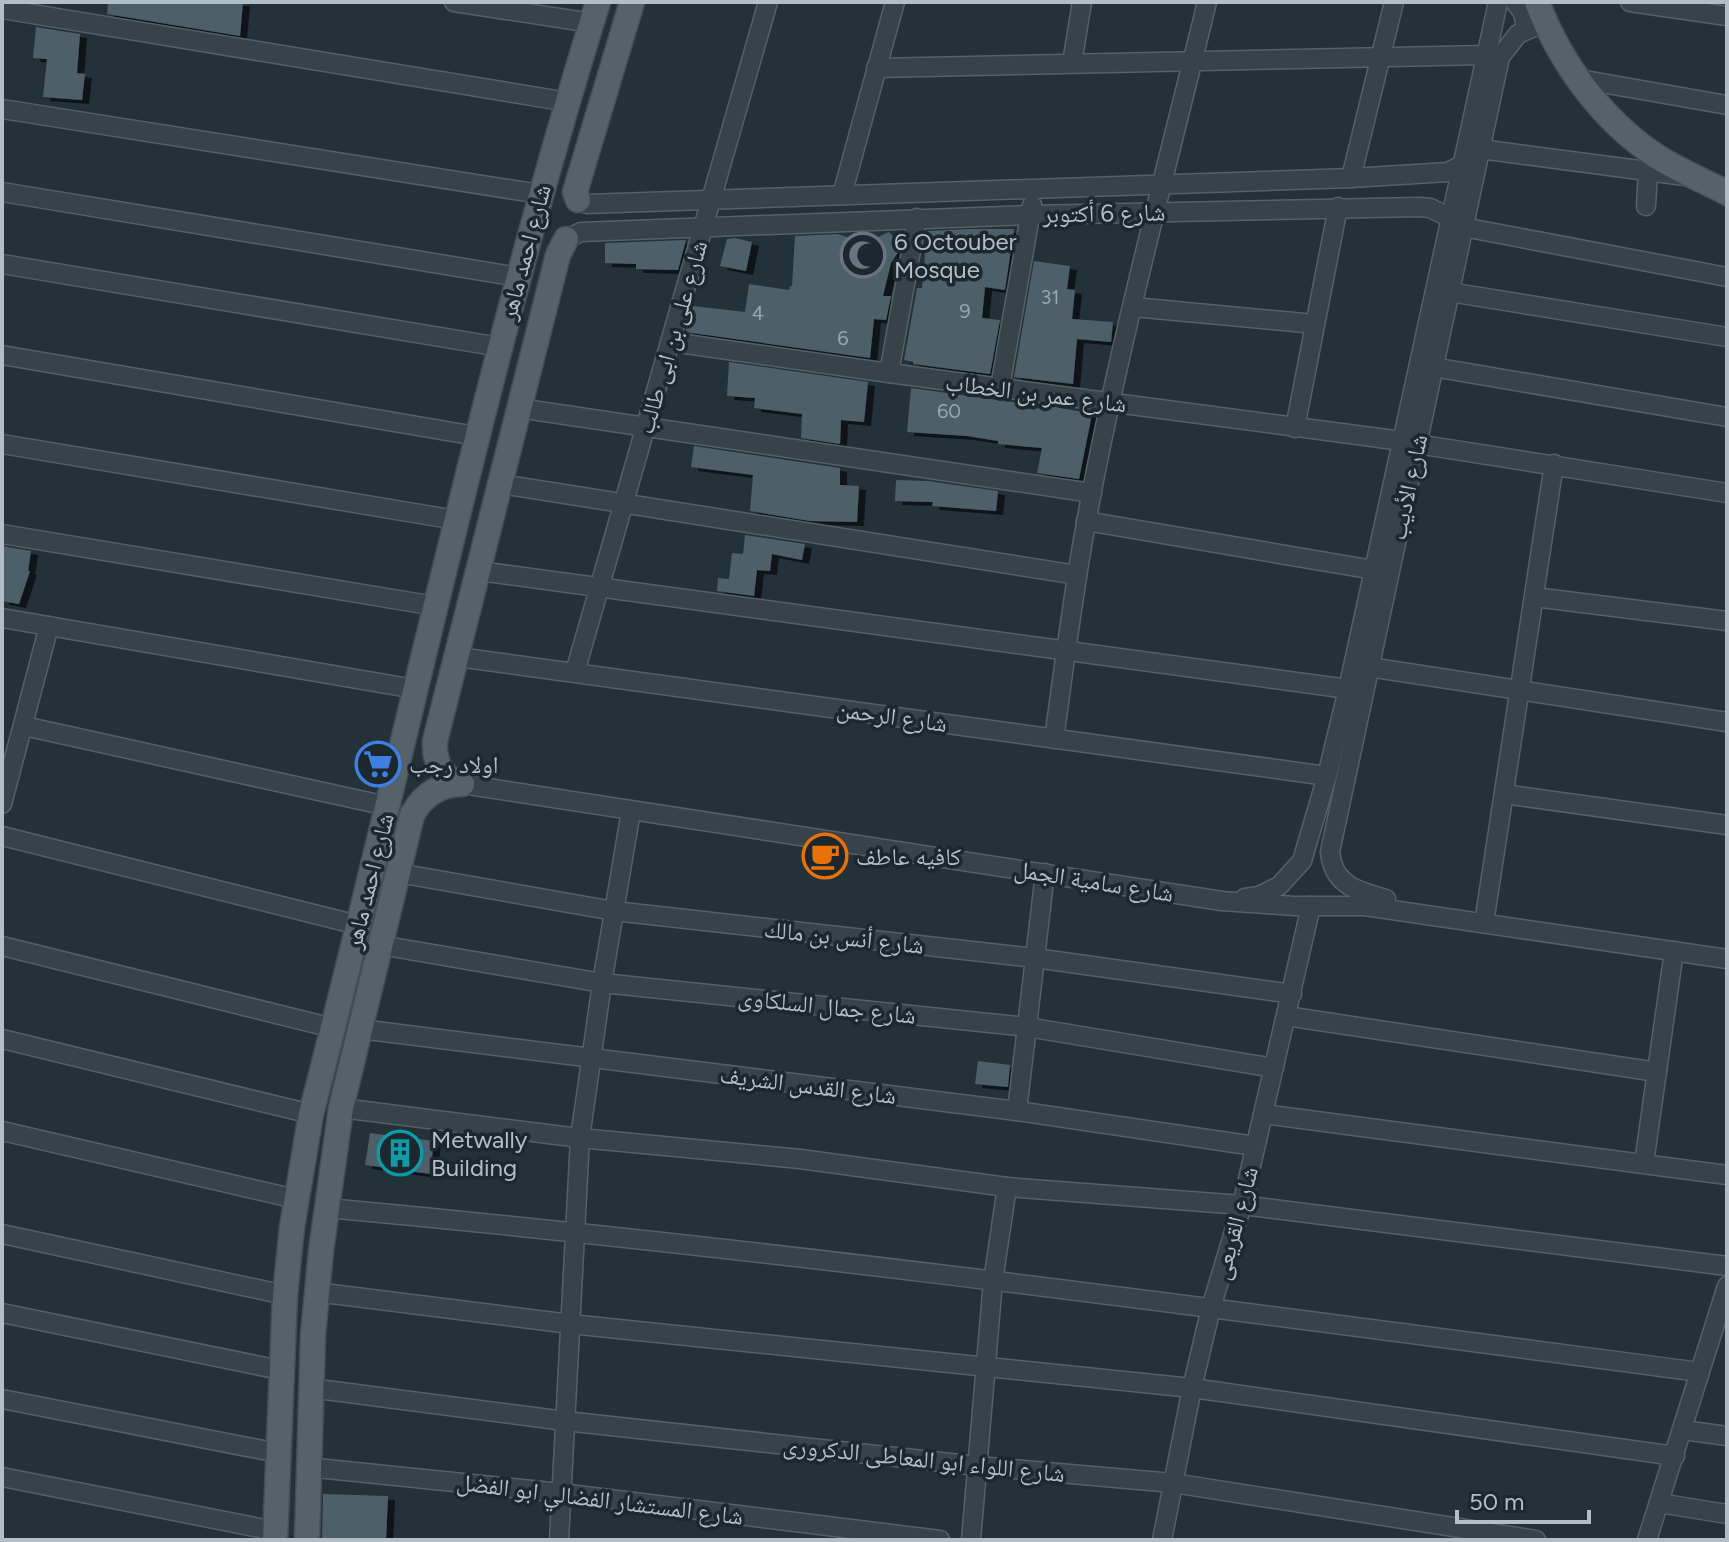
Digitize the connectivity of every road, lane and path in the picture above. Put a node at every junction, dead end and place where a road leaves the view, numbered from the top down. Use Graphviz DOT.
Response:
graph roads {
  1 [pos="454,2"];
  2 [pos="632,2"];
  3 [pos="768,2"];
  4 [pos="895,2"];
  5 [pos="1082,2"];
  6 [pos="1207,2"];
  7 [pos="1394,2"];
  8 [pos="1498,2"];
  9 [pos="1515,2"];
  10 [pos="1630,2"];
  11 [pos="2,9"];
  12 [pos="595,13"];
  13 [pos="1727,16"];
  14 [pos="1536,18"];
  15 [pos="1486,55"];
  16 [pos="1380,56"];
  17 [pos="1193,61"];
  18 [pos="1072,63"];
  19 [pos="876,68"];
  20 [pos="1579,79"];
  21 [pos="568,102"];
  22 [pos="1727,105"];
  23 [pos="2,109"];
  24 [pos="1480,149"];
  25 [pos="1462,165"];
  26 [pos="1648,171"];
  27 [pos="1695,177"];
  28 [pos="1351,178"];
  29 [pos="1163,182"];
  30 [pos="1035,188"];
  31 [pos="2,192"];
  32 [pos="1727,193"];
  33 [pos="540,194"];
  34 [pos="842,195"];
  35 [pos="578,200"];
  36 [pos="711,200"];
  37 [pos="1646,206"];
  38 [pos="1338,207"];
  39 [pos="1155,211"];
  40 [pos="1031,215"];
  41 [pos="917,218"];
  42 [pos="1457,222"];
  43 [pos="703,226"];
  44 [pos="566,239"];
  45 [pos="2,264"];
  46 [pos="519,277"];
  47 [pos="1727,277"];
  48 [pos="1449,292"];
  49 [pos="1133,307"];
  50 [pos="1315,324"];
  51 [pos="1727,337"];
  52 [pos="671,342"];
  53 [pos="500,347"];
  54 [pos="2,355"];
  55 [pos="1433,367"];
  56 [pos="889,373"];
  57 [pos="1000,387"];
  58 [pos="1111,402"];
  59 [pos="518,408"];
  60 [pos="1727,417"];
  61 [pos="646,427"];
  62 [pos="1295,428"];
  63 [pos="476,436"];
  64 [pos="1410,442"];
  65 [pos="2,444"];
  66 [pos="1554,464"];
  67 [pos="501,484"];
  68 [pos="1092,493"];
  69 [pos="1727,493"];
  70 [pos="624,502"];
  71 [pos="456,520"];
  72 [pos="1086,521"];
  73 [pos="2,534"];
  74 [pos="1374,570"];
  75 [pos="479,571"];
  76 [pos="1077,575"];
  77 [pos="599,587"];
  78 [pos="1534,597"];
  79 [pos="435,606"];
  80 [pos="2,618"];
  81 [pos="1727,621"];
  82 [pos="49,626"];
  83 [pos="1066,651"];
  84 [pos="458,657"];
  85 [pos="1369,667"];
  86 [pos="575,672"];
  87 [pos="415,689"];
  88 [pos="1348,689"];
  89 [pos="1520,690"];
  90 [pos="1727,722"];
  91 [pos="24,726"];
  92 [pos="404,734"];
  93 [pos="1054,739"];
  94 [pos="435,741"];
  95 [pos="1327,776"];
  96 [pos="462,784"];
  97 [pos="1504,794"];
  98 [pos="2,804"];
  99 [pos="387,806"];
  100 [pos="631,811"];
  101 [pos="1727,825"];
  102 [pos="2,836"];
  103 [pos="398,873"];
  104 [pos="1045,873"];
  105 [pos="1222,901"];
  106 [pos="1311,906"];
  107 [pos="614,911"];
  108 [pos="1428,915"];
  109 [pos="1484,923"];
  110 [pos="358,925"];
  111 [pos="380,945"];
  112 [pos="2,946"];
  113 [pos="1674,951"];
  114 [pos="1035,958"];
  115 [pos="1727,959"];
  116 [pos="602,983"];
  117 [pos="1292,994"];
  118 [pos="1286,1016"];
  119 [pos="1027,1027"];
  120 [pos="333,1028"];
  121 [pos="360,1029"];
  122 [pos="2,1039"];
  123 [pos="592,1058"];
  124 [pos="1274,1068"];
  125 [pos="1657,1072"];
  126 [pos="341,1108"];
  127 [pos="1017,1111"];
  128 [pos="311,1114"];
  129 [pos="1263,1114"];
  130 [pos="2,1131"];
  131 [pos="580,1138"];
  132 [pos="1255,1146"];
  133 [pos="1644,1163"];
  134 [pos="1727,1175"];
  135 [pos="1007,1187"];
  136 [pos="296,1199"];
  137 [pos="1242,1205"];
  138 [pos="327,1208"];
  139 [pos="577,1231"];
  140 [pos="2,1234"];
  141 [pos="1727,1266"];
  142 [pos="993,1281"];
  143 [pos="1727,1286"];
  144 [pos="316,1292"];
  145 [pos="285,1295"];
  146 [pos="1211,1308"];
  147 [pos="2,1313"];
  148 [pos="570,1324"];
  149 [pos="283,1332"];
  150 [pos="313,1335"];
  151 [pos="1720,1336"];
  152 [pos="985,1368"];
  153 [pos="280,1370"];
  154 [pos="1700,1372"];
  155 [pos="310,1388"];
  156 [pos="1192,1388"];
  157 [pos="2,1399"];
  158 [pos="565,1421"];
  159 [pos="1683,1430"];
  160 [pos="1727,1436"];
  161 [pos="278,1453"];
  162 [pos="1675,1456"];
  163 [pos="978,1466"];
  164 [pos="307,1467"];
  165 [pos="2,1477"];
  166 [pos="1173,1483"];
  167 [pos="561,1493"];
  168 [pos="1659,1503"];
  169 [pos="1727,1514"];
  170 [pos="275,1535"];
  171 [pos="307,1540"];
  172 [pos="559,1540"];
  173 [pos="940,1540"];
  174 [pos="971,1540"];
  175 [pos="1162,1540"];
  176 [pos="1536,1540"];
  177 [pos="1647,1540"];
  1 -- 12 [label="street"];
  2 -- 35 [label="main road, شارع احمد ماهر"];
  3 -- 36 [label="street, شارع على بن ابى طالب"];
  4 -- 19 [label="street"];
  5 -- 18 [label="street"];
  6 -- 17 [label="street"];
  7 -- 16 [label="street"];
  8 -- 15 [label="street, شارع الأديب"];
  9 -- 14 [label="street"];
  10 -- 13 [label="street"];
  11 -- 21 [label="street"];
  12 -- 21 [label="main road, شارع احمد ماهر"];
  14 -- 20 [label="main road"];
  14 -- 24 [label="street, شارع الأديب"];
  15 -- 16 [label="street"];
  15 -- 25 [label="street, شارع الأديب"];
  16 -- 17 [label="street"];
  16 -- 28 [label="street"];
  17 -- 18 [label="street"];
  17 -- 29 [label="street"];
  18 -- 19 [label="street"];
  19 -- 34 [label="street"];
  20 -- 22 [label="street"];
  20 -- 27 [label="main road"];
  21 -- 33 [label="main road, شارع احمد ماهر"];
  23 -- 33 [label="street"];
  24 -- 26 [label="street"];
  24 -- 42 [label="street, شارع الأديب"];
  25 -- 28 [label="street, شارع 6 أكتوبر"];
  25 -- 42 [label="street, شارع الأديب"];
  26 -- 27 [label="street"];
  26 -- 37 [label="street"];
  27 -- 32 [label="main road"];
  28 -- 29 [label="street, شارع 6 أكتوبر"];
  29 -- 30 [label="street, شارع 6 أكتوبر"];
  29 -- 39 [label="street"];
  30 -- 34 [label="street, شارع 6 أكتوبر"];
  30 -- 40 [label="street"];
  31 -- 46 [label="street"];
  33 -- 46 [label="main road, شارع احمد ماهر"];
  34 -- 36 [label="street, شارع 6 أكتوبر"];
  35 -- 36 [label="street, شارع 6 أكتوبر"];
  36 -- 43 [label="street, شارع على بن ابى طالب"];
  38 -- 39 [label="street, شارع 6 أكتوبر"];
  38 -- 42 [label="street, شارع 6 أكتوبر"];
  38 -- 50 [label="street"];
  39 -- 40 [label="street, شارع 6 أكتوبر"];
  39 -- 49 [label="street"];
  40 -- 41 [label="street, شارع 6 أكتوبر"];
  40 -- 57 [label="street"];
  41 -- 43 [label="street, شارع 6 أكتوبر"];
  41 -- 56 [label="street"];
  42 -- 47 [label="street, شارع 6 أكتوبر"];
  42 -- 48 [label="street, شارع الأديب"];
  42 -- 64 [label="street, شارع الأديب"];
  43 -- 44 [label="street, شارع 6 أكتوبر"];
  43 -- 52 [label="street, شارع على بن ابى طالب"];
  44 -- 59 [label="main road, شارع احمد ماهر"];
  45 -- 53 [label="street"];
  46 -- 53 [label="main road, شارع احمد ماهر"];
  48 -- 51 [label="street"];
  48 -- 55 [label="street, شارع الأديب"];
  49 -- 50 [label="street"];
  49 -- 58 [label="street"];
  50 -- 62 [label="street"];
  52 -- 56 [label="street, شارع عمر بن الخطاب"];
  52 -- 61 [label="street, شارع على بن ابى طالب"];
  53 -- 63 [label="main road, شارع احمد ماهر"];
  54 -- 63 [label="street"];
  55 -- 60 [label="street"];
  55 -- 64 [label="street, شارع الأديب"];
  56 -- 57 [label="street, شارع عمر بن الخطاب"];
  57 -- 58 [label="street, شارع عمر بن الخطاب"];
  58 -- 62 [label="street, شارع عمر بن الخطاب"];
  58 -- 68 [label="street"];
  59 -- 61 [label="street"];
  59 -- 67 [label="main road, شارع احمد ماهر"];
  61 -- 68 [label="street"];
  61 -- 70 [label="street, شارع على بن ابى طالب"];
  62 -- 64 [label="street, شارع عمر بن الخطاب"];
  63 -- 71 [label="main road, شارع احمد ماهر"];
  64 -- 66 [label="street, شارع عمر بن الخطاب"];
  64 -- 74 [label="street, شارع الأديب"];
  64 -- 85 [label="street, شارع الأديب"];
  65 -- 71 [label="street"];
  66 -- 69 [label="street, شارع عمر بن الخطاب"];
  66 -- 78 [label="street"];
  67 -- 70 [label="street"];
  67 -- 75 [label="main road, شارع احمد ماهر"];
  68 -- 72 [label="street"];
  70 -- 76 [label="street"];
  70 -- 77 [label="street, شارع على بن ابى طالب"];
  71 -- 79 [label="main road, شارع احمد ماهر"];
  72 -- 74 [label="street"];
  72 -- 76 [label="street"];
  73 -- 79 [label="street"];
  74 -- 88 [label="street, شارع الأديب"];
  75 -- 77 [label="street"];
  75 -- 84 [label="main road, شارع احمد ماهر"];
  76 -- 83 [label="street"];
  77 -- 83 [label="street"];
  77 -- 86 [label="street, شارع على بن ابى طالب"];
  78 -- 81 [label="street"];
  78 -- 89 [label="street"];
  79 -- 87 [label="main road, شارع احمد ماهر"];
  80 -- 82 [label="street"];
  82 -- 87 [label="street"];
  82 -- 91 [label="street"];
  83 -- 88 [label="street"];
  83 -- 93 [label="street"];
  84 -- 86 [label="street, شارع الرحمن"];
  84 -- 94 [label="main road, شارع احمد ماهر"];
  85 -- 89 [label="street"];
  85 -- 108 [label="street, شارع الأديب"];
  86 -- 93 [label="street, شارع الرحمن"];
  87 -- 92 [label="main road, شارع احمد ماهر"];
  88 -- 95 [label="street, شارع الأديب"];
  89 -- 90 [label="street"];
  89 -- 97 [label="street"];
  91 -- 98 [label="street"];
  91 -- 99 [label="street"];
  92 -- 94 [label="main road"];
  92 -- 99 [label="main road, شارع احمد ماهر"];
  93 -- 95 [label="street, شارع الرحمن"];
  94 -- 96 [label="main road"];
  95 -- 105 [label="street, شارع الأديب"];
  96 -- 100 [label="street, شارع سامية الجمل"];
  96 -- 103 [label="main road, شارع احمد ماهر"];
  97 -- 101 [label="street"];
  97 -- 109 [label="street"];
  99 -- 110 [label="main road, شارع احمد ماهر"];
  100 -- 104 [label="street, شارع سامية الجمل"];
  100 -- 107 [label="street"];
  102 -- 110 [label="street"];
  103 -- 107 [label="street, شارع أنس بن مالك"];
  103 -- 111 [label="main road, شارع احمد ماهر"];
  104 -- 105 [label="street, شارع سامية الجمل"];
  104 -- 114 [label="street"];
  105 -- 106 [label="street, شارع سامية الجمل"];
  106 -- 108 [label="street, شارع سامية الجمل"];
  106 -- 117 [label="street, شارع القريعى"];
  107 -- 114 [label="street, شارع أنس بن مالك"];
  107 -- 116 [label="street"];
  108 -- 109 [label="street, شارع سامية الجمل"];
  109 -- 113 [label="street, شارع سامية الجمل"];
  110 -- 120 [label="main road, شارع احمد ماهر"];
  111 -- 116 [label="street, شارع جمال السلكاوى"];
  111 -- 121 [label="main road, شارع احمد ماهر"];
  112 -- 120 [label="street"];
  113 -- 115 [label="street, شارع سامية الجمل"];
  113 -- 125 [label="street"];
  114 -- 117 [label="street, شارع أنس بن مالك"];
  114 -- 119 [label="street"];
  116 -- 119 [label="street, شارع جمال السلكاوى"];
  116 -- 123 [label="street"];
  117 -- 118 [label="street, شارع القريعى"];
  118 -- 124 [label="street, شارع القريعى"];
  118 -- 125 [label="street"];
  119 -- 124 [label="street, شارع جمال السلكاوى"];
  119 -- 127 [label="street"];
  120 -- 128 [label="main road, شارع احمد ماهر"];
  121 -- 123 [label="street, شارع القدس الشريف"];
  121 -- 126 [label="main road, شارع احمد ماهر"];
  122 -- 128 [label="street"];
  123 -- 127 [label="street, شارع القدس الشريف"];
  123 -- 131 [label="street"];
  124 -- 129 [label="street, شارع القريعى"];
  125 -- 133 [label="street"];
  126 -- 131 [label="street"];
  126 -- 138 [label="main road, شارع احمد ماهر"];
  127 -- 132 [label="street, شارع القدس الشريف"];
  128 -- 136 [label="main road, شارع احمد ماهر"];
  129 -- 132 [label="street, شارع القريعى"];
  129 -- 133 [label="street"];
  130 -- 136 [label="street"];
  131 -- 135 [label="street"];
  131 -- 139 [label="street"];
  132 -- 137 [label="street, شارع القريعى"];
  133 -- 134 [label="street"];
  135 -- 137 [label="street"];
  135 -- 142 [label="street"];
  136 -- 145 [label="main road, شارع احمد ماهر"];
  137 -- 141 [label="street"];
  137 -- 146 [label="street, شارع القريعى"];
  138 -- 139 [label="street"];
  138 -- 144 [label="main road, شارع احمد ماهر"];
  139 -- 142 [label="street"];
  139 -- 148 [label="street"];
  140 -- 145 [label="street"];
  142 -- 146 [label="street"];
  142 -- 152 [label="street"];
  143 -- 151 [label="street"];
  144 -- 148 [label="street"];
  144 -- 150 [label="main road, شارع احمد ماهر"];
  145 -- 149 [label="main road, شارع احمد ماهر"];
  146 -- 154 [label="street"];
  146 -- 156 [label="street, شارع القريعى"];
  147 -- 153 [label="street"];
  148 -- 152 [label="street"];
  148 -- 158 [label="street"];
  149 -- 150 [label="main road"];
  149 -- 153 [label="main road, شارع احمد ماهر"];
  150 -- 155 [label="main road, شارع احمد ماهر"];
  151 -- 154 [label="street"];
  152 -- 156 [label="street"];
  152 -- 163 [label="street"];
  153 -- 161 [label="main road, شارع احمد ماهر"];
  154 -- 159 [label="street"];
  155 -- 158 [label="street, شارع اللواء ابو المعاطى الدكرورى"];
  155 -- 164 [label="main road, شارع احمد ماهر"];
  156 -- 162 [label="street"];
  156 -- 166 [label="street, شارع القريعى"];
  157 -- 161 [label="street"];
  158 -- 163 [label="street, شارع اللواء ابو المعاطى الدكرورى"];
  158 -- 167 [label="street"];
  159 -- 160 [label="street"];
  159 -- 162 [label="street"];
  161 -- 170 [label="main road, شارع احمد ماهر"];
  162 -- 168 [label="street"];
  163 -- 166 [label="street, شارع اللواء ابو المعاطى الدكرورى"];
  163 -- 174 [label="street"];
  164 -- 167 [label="street, شارع المستشار الفضالي ابو الفضل"];
  164 -- 171 [label="main road, شارع احمد ماهر"];
  165 -- 170 [label="street"];
  166 -- 175 [label="street, شارع القريعى"];
  166 -- 176 [label="street, شارع اللواء ابو المعاطى الدكرورى"];
  167 -- 172 [label="street"];
  167 -- 173 [label="street, شارع المستشار الفضالي ابو الفضل"];
  168 -- 169 [label="street"];
  168 -- 177 [label="street"];
}
